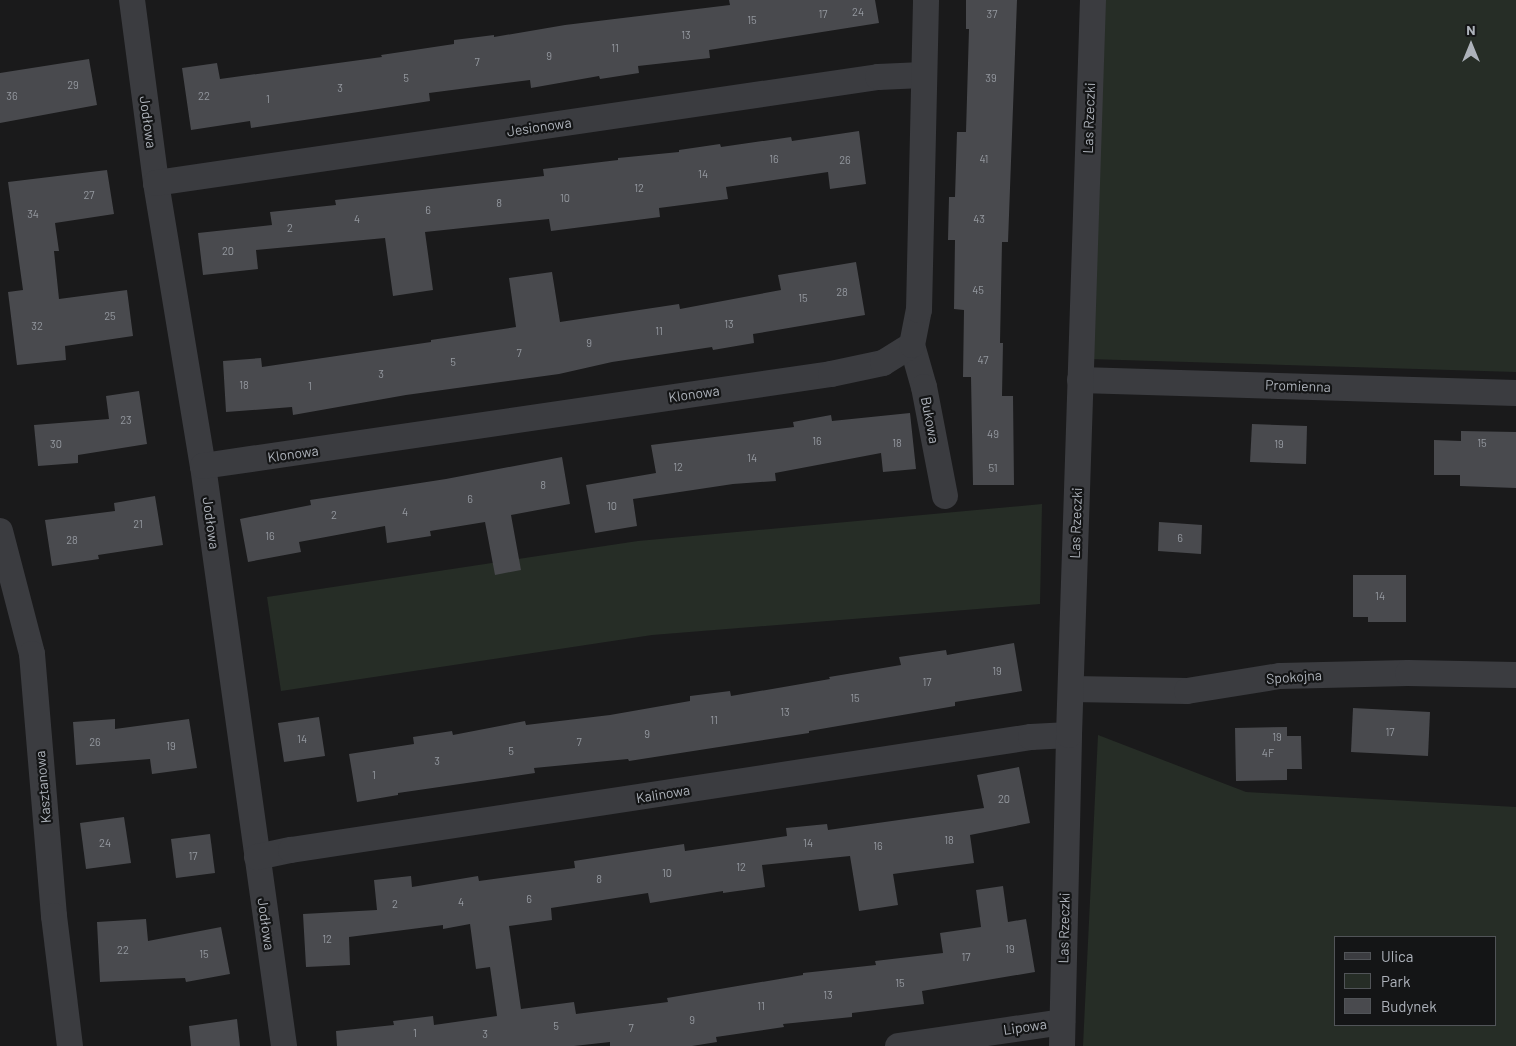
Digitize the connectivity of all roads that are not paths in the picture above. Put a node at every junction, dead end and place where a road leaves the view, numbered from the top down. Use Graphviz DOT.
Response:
graph roads {
  1 [pos="132,0"];
  2 [pos="926,0"];
  3 [pos="1093,0"];
  4 [pos="923,75"];
  5 [pos="156,183"];
  6 [pos="912,345"];
  7 [pos="1080,380"];
  8 [pos="1516,393"];
  9 [pos="203,466"];
  10 [pos="946,496"];
  11 [pos="0,531"];
  12 [pos="1516,675"];
  13 [pos="1072,689"];
  14 [pos="1069,735"];
  15 [pos="257,857"];
  16 [pos="1062,1034"];
  17 [pos="70,1046"];
  18 [pos="284,1046"];
  19 [pos="898,1046"];
  1 -- 5 [label="street, Jodłowa"];
  2 -- 4 [label="street"];
  3 -- 7 [label="street, Las Rzeczki"];
  4 -- 5 [label="street, Jesionowa"];
  4 -- 6 [label="street"];
  5 -- 9 [label="street, Jodłowa"];
  6 -- 9 [label="street, Klonowa"];
  6 -- 10 [label="street, Bukowa"];
  7 -- 8 [label="street, Promienna"];
  7 -- 13 [label="street, Las Rzeczki"];
  9 -- 15 [label="street, Jodłowa"];
  11 -- 17 [label="street, Kasztanowa"];
  12 -- 13 [label="street, Spokojna"];
  13 -- 14 [label="street, Las Rzeczki"];
  14 -- 15 [label="street, Kalinowa"];
  14 -- 16 [label="street, Las Rzeczki"];
  15 -- 18 [label="street, Jodłowa"];
  16 -- 19 [label="street, Lipowa"];
}
